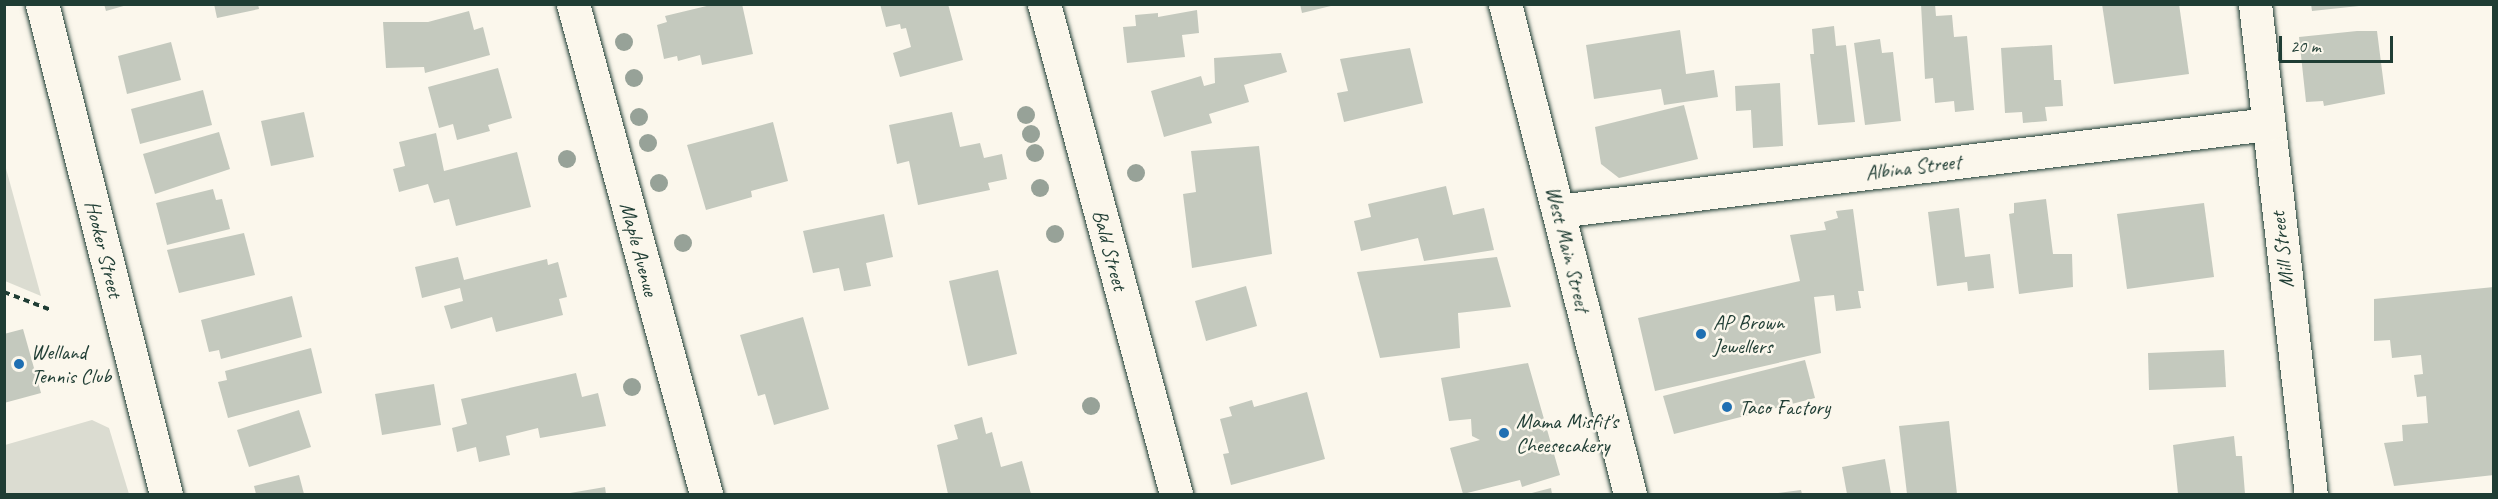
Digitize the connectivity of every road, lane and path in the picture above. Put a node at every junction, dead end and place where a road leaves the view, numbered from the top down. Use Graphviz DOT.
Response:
graph roads {
  1 [pos="42,4"];
  2 [pos="573,4"];
  3 [pos="1044,4"];
  4 [pos="1505,4"];
  5 [pos="2255,4"];
  6 [pos="2268,124"];
  7 [pos="1558,211"];
  8 [pos="4,292"];
  9 [pos="51,310"];
  10 [pos="166,495"];
  11 [pos="706,495"];
  12 [pos="1176,495"];
  13 [pos="1630,495"];
  14 [pos="2311,495"];
  1 -- 10 [label="street, Hooker Street"];
  2 -- 11 [label="street, Maple Avenue"];
  3 -- 12 [label="street, Bald Street"];
  4 -- 7 [label="street, West Main Street"];
  5 -- 6 [label="street, Mill Street"];
  6 -- 7 [label="street, Albina Street"];
  6 -- 14 [label="street, Mill Street"];
  7 -- 13 [label="street, West Main Street"];
  8 -- 9 [label="path"];
}
